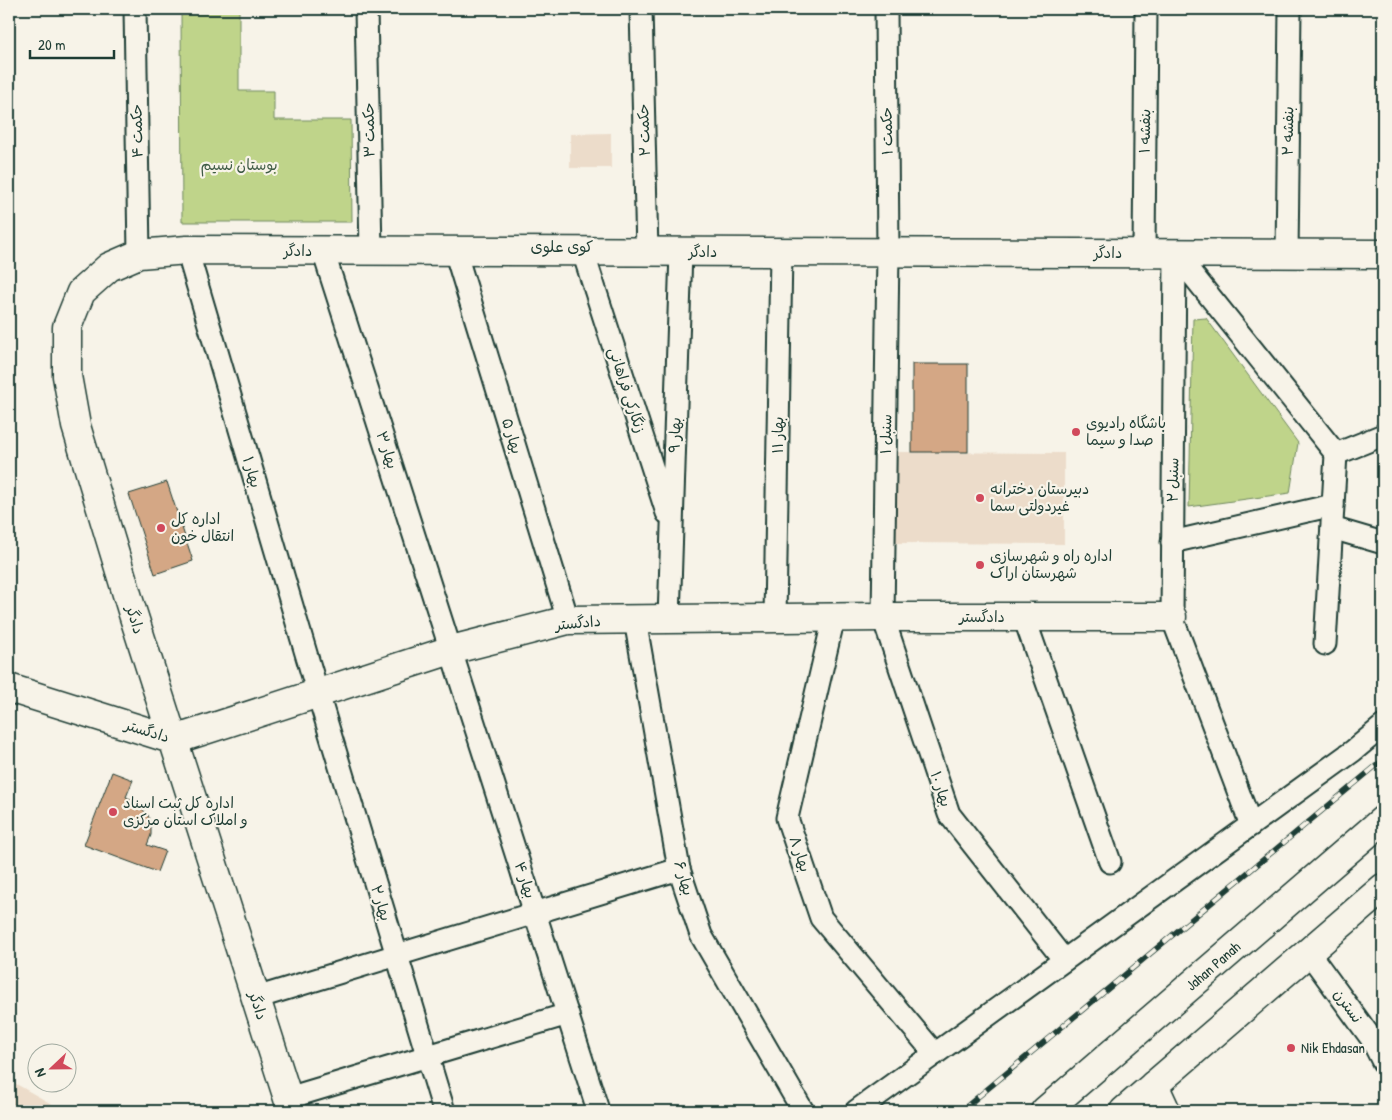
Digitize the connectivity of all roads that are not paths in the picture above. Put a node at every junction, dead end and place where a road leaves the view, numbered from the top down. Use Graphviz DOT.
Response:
graph roads {
  1 [pos="135,9"];
  2 [pos="366,9"];
  3 [pos="641,9"];
  4 [pos="886,9"];
  5 [pos="1146,9"];
  6 [pos="1290,9"];
  7 [pos="187,250"];
  8 [pos="323,250"];
  9 [pos="371,251"];
  10 [pos="455,251"];
  11 [pos="583,252"];
  12 [pos="647,252"];
  13 [pos="681,252"];
  14 [pos="781,252"];
  15 [pos="888,252"];
  16 [pos="1144,253"];
  17 [pos="1175,253"];
  18 [pos="139,254"];
  19 [pos="1287,254"];
  20 [pos="1383,254"];
  21 [pos="1383,435"];
  22 [pos="1336,454"];
  23 [pos="1333,505"];
  24 [pos="1332,528"];
  25 [pos="672,529"];
  26 [pos="1172,542"];
  27 [pos="1383,543"];
  28 [pos="883,616"];
  29 [pos="834,617"];
  30 [pos="1024,617"];
  31 [pos="1172,617"];
  32 [pos="775,618"];
  33 [pos="669,619"];
  34 [pos="568,620"];
  35 [pos="635,620"];
  36 [pos="1325,644"];
  37 [pos="451,650"];
  38 [pos="9,688"];
  39 [pos="318,694"];
  40 [pos="1383,726"];
  41 [pos="174,740"];
  42 [pos="1383,820"];
  43 [pos="1251,825"];
  44 [pos="1110,862"];
  45 [pos="679,869"];
  46 [pos="1383,888"];
  47 [pos="535,913"];
  48 [pos="1309,953"];
  49 [pos="397,955"];
  50 [pos="1064,960"];
  51 [pos="256,998"];
  52 [pos="568,1014"];
  53 [pos="936,1054"];
  54 [pos="428,1056"];
  55 [pos="1383,1062"];
  56 [pos="1154,1085"];
  57 [pos="290,1105"];
  58 [pos="598,1110"];
  59 [pos="444,1111"];
  60 [pos="803,1111"];
  61 [pos="856,1111"];
  62 [pos="1044,1111"];
  63 [pos="1124,1111"];
  64 [pos="1166,1111"];
  1 -- 18 [label="street, حکمت ۴"];
  2 -- 9 [label="street, حکمت ۳"];
  3 -- 12 [label="street, حکمت ۲"];
  4 -- 15 [label="street, حکمت ۱"];
  5 -- 16 [label="street, بنفشه ۱"];
  6 -- 19 [label="street, بنفشه ۲"];
  7 -- 8 [label="street, دادگر"];
  7 -- 18 [label="street, دادگر"];
  7 -- 39 [label="street, بهار ۱"];
  8 -- 9 [label="street, دادگر"];
  8 -- 37 [label="street, بهار ۳"];
  9 -- 10 [label="street, دادگر"];
  10 -- 11 [label="street, دادگر"];
  10 -- 34 [label="street, بهار ۵"];
  11 -- 12 [label="street, دادگر"];
  11 -- 25 [label="street, زنگارکی فراهانی"];
  12 -- 13 [label="street, دادگر"];
  13 -- 14 [label="street, دادگر"];
  13 -- 25 [label="street, بهار ۹"];
  14 -- 15 [label="street, دادگر"];
  14 -- 32 [label="street, بهار ۱۱"];
  15 -- 16 [label="street, دادگر"];
  15 -- 28 [label="street, سنبل ۱"];
  16 -- 17 [label="street, دادگر"];
  17 -- 19 [label="street, دادگر"];
  17 -- 22 [label="street"];
  17 -- 26 [label="street, سنبل ۲"];
  18 -- 41 [label="street, دادگر"];
  19 -- 20 [label="street, دادگر"];
  21 -- 22 [label="street"];
  22 -- 23 [label="street"];
  23 -- 24 [label="street"];
  23 -- 26 [label="street"];
  24 -- 27 [label="street"];
  24 -- 36 [label="street"];
  25 -- 33 [label="street, بهار ۹"];
  26 -- 31 [label="street, سنبل ۲"];
  28 -- 29 [label="street, دادگستر"];
  28 -- 30 [label="street, دادگستر"];
  28 -- 50 [label="street, بهار ۱۰"];
  29 -- 32 [label="street, دادگستر"];
  29 -- 53 [label="street, بهار ۸"];
  30 -- 31 [label="street, دادگستر"];
  30 -- 44 [label="street"];
  31 -- 43 [label="street"];
  32 -- 33 [label="street, دادگستر"];
  33 -- 35 [label="street, دادگستر"];
  34 -- 35 [label="street, دادگستر"];
  34 -- 37 [label="street, دادگستر"];
  35 -- 45 [label="street, بهار ۶"];
  37 -- 39 [label="street, دادگستر"];
  37 -- 47 [label="street, بهار ۴"];
  38 -- 41 [label="street, دادگستر"];
  39 -- 41 [label="street, دادگستر"];
  39 -- 49 [label="street, بهار ۲"];
  40 -- 43 [label="street"];
  41 -- 51 [label="street, دادگر"];
  42 -- 62 [label="street, Jahan Panah"];
  43 -- 50 [label="street"];
  45 -- 47 [label="street"];
  45 -- 60 [label="street, بهار ۶"];
  46 -- 48 [label="street"];
  47 -- 49 [label="street"];
  47 -- 52 [label="street, بهار ۴"];
  48 -- 55 [label="street, نسترن"];
  48 -- 56 [label="street"];
  49 -- 51 [label="street"];
  49 -- 54 [label="street, بهار ۲"];
  50 -- 53 [label="street"];
  51 -- 57 [label="street, دادگر"];
  52 -- 54 [label="street"];
  52 -- 58 [label="street, بهار ۴"];
  53 -- 61 [label="street"];
  54 -- 57 [label="street"];
  54 -- 59 [label="street, بهار ۲"];
  56 -- 63 [label="street"];
  56 -- 64 [label="street"];
}
